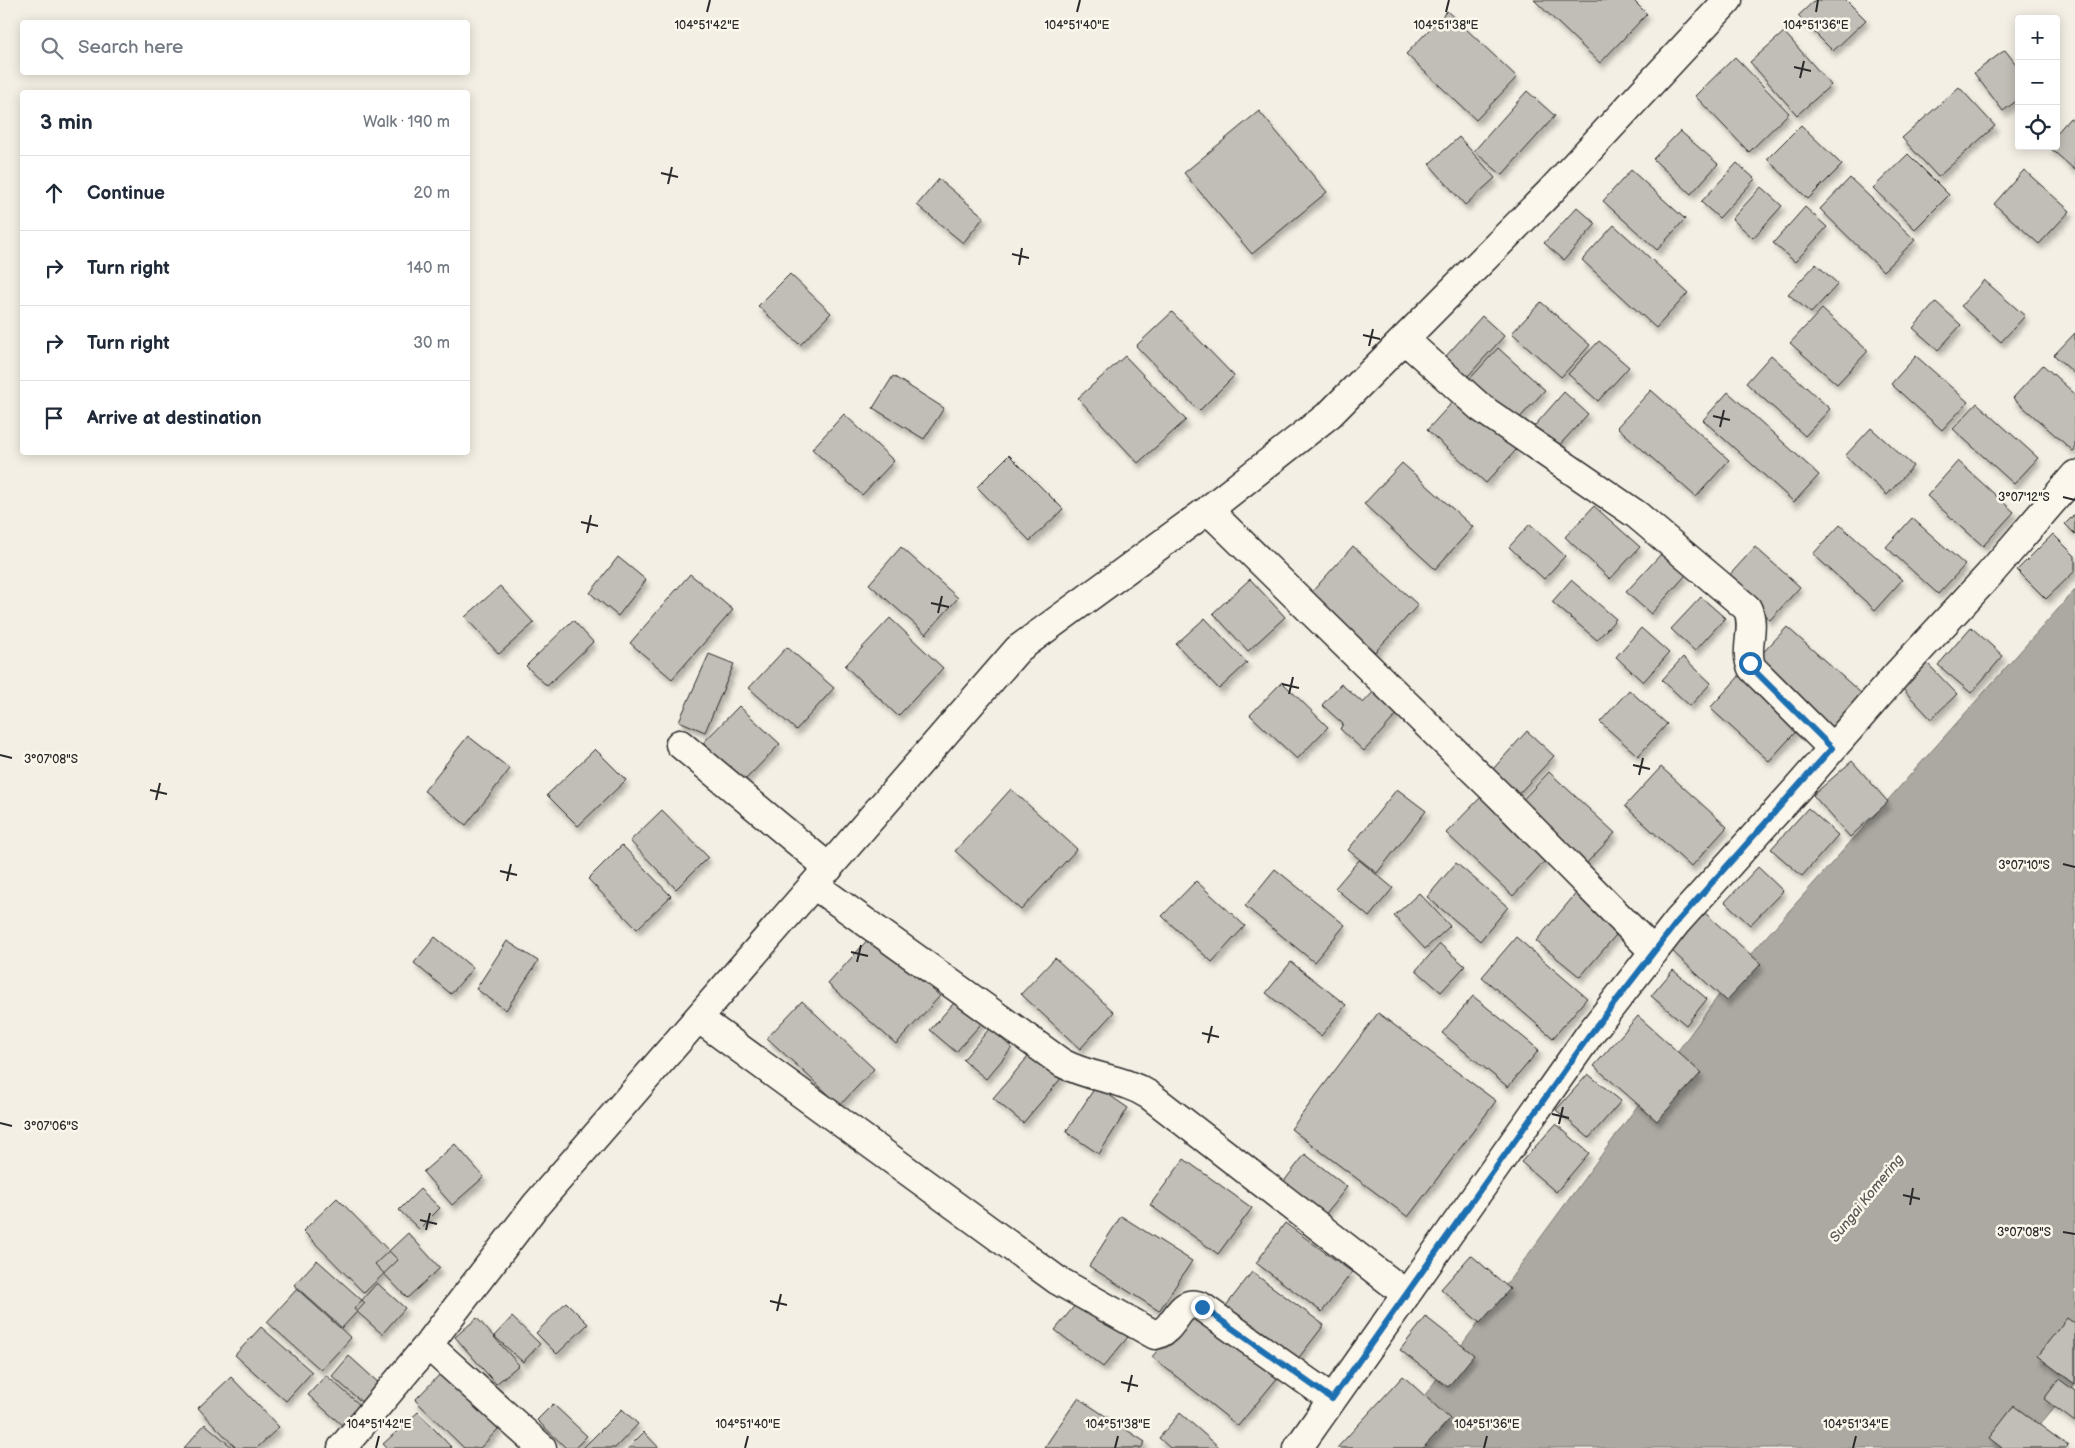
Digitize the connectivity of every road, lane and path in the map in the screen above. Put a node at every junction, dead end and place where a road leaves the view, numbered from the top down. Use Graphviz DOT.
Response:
graph roads {
  1 [pos="1728,0"];
  2 [pos="1404,339"];
  3 [pos="2075,475"];
  4 [pos="1208,510"];
  5 [pos="680,744"];
  6 [pos="1832,748"];
  7 [pos="822,877"];
  8 [pos="1654,952"];
  9 [pos="698,1018"];
  10 [pos="1406,1294"];
  11 [pos="428,1345"];
  12 [pos="1332,1399"];
  13 [pos="342,1448"];
  14 [pos="542,1448"];
  15 [pos="1298,1448"];
  1 -- 2 [label="street"];
  2 -- 4 [label="street"];
  2 -- 6 [label="street"];
  3 -- 6 [label="street"];
  4 -- 7 [label="street"];
  4 -- 8 [label="street"];
  5 -- 7 [label="street"];
  6 -- 8 [label="street"];
  7 -- 9 [label="street"];
  7 -- 10 [label="street"];
  8 -- 10 [label="street"];
  9 -- 11 [label="street"];
  9 -- 12 [label="street"];
  10 -- 12 [label="street"];
  11 -- 13 [label="street"];
  11 -- 14 [label="street"];
  12 -- 15 [label="street"];
}
